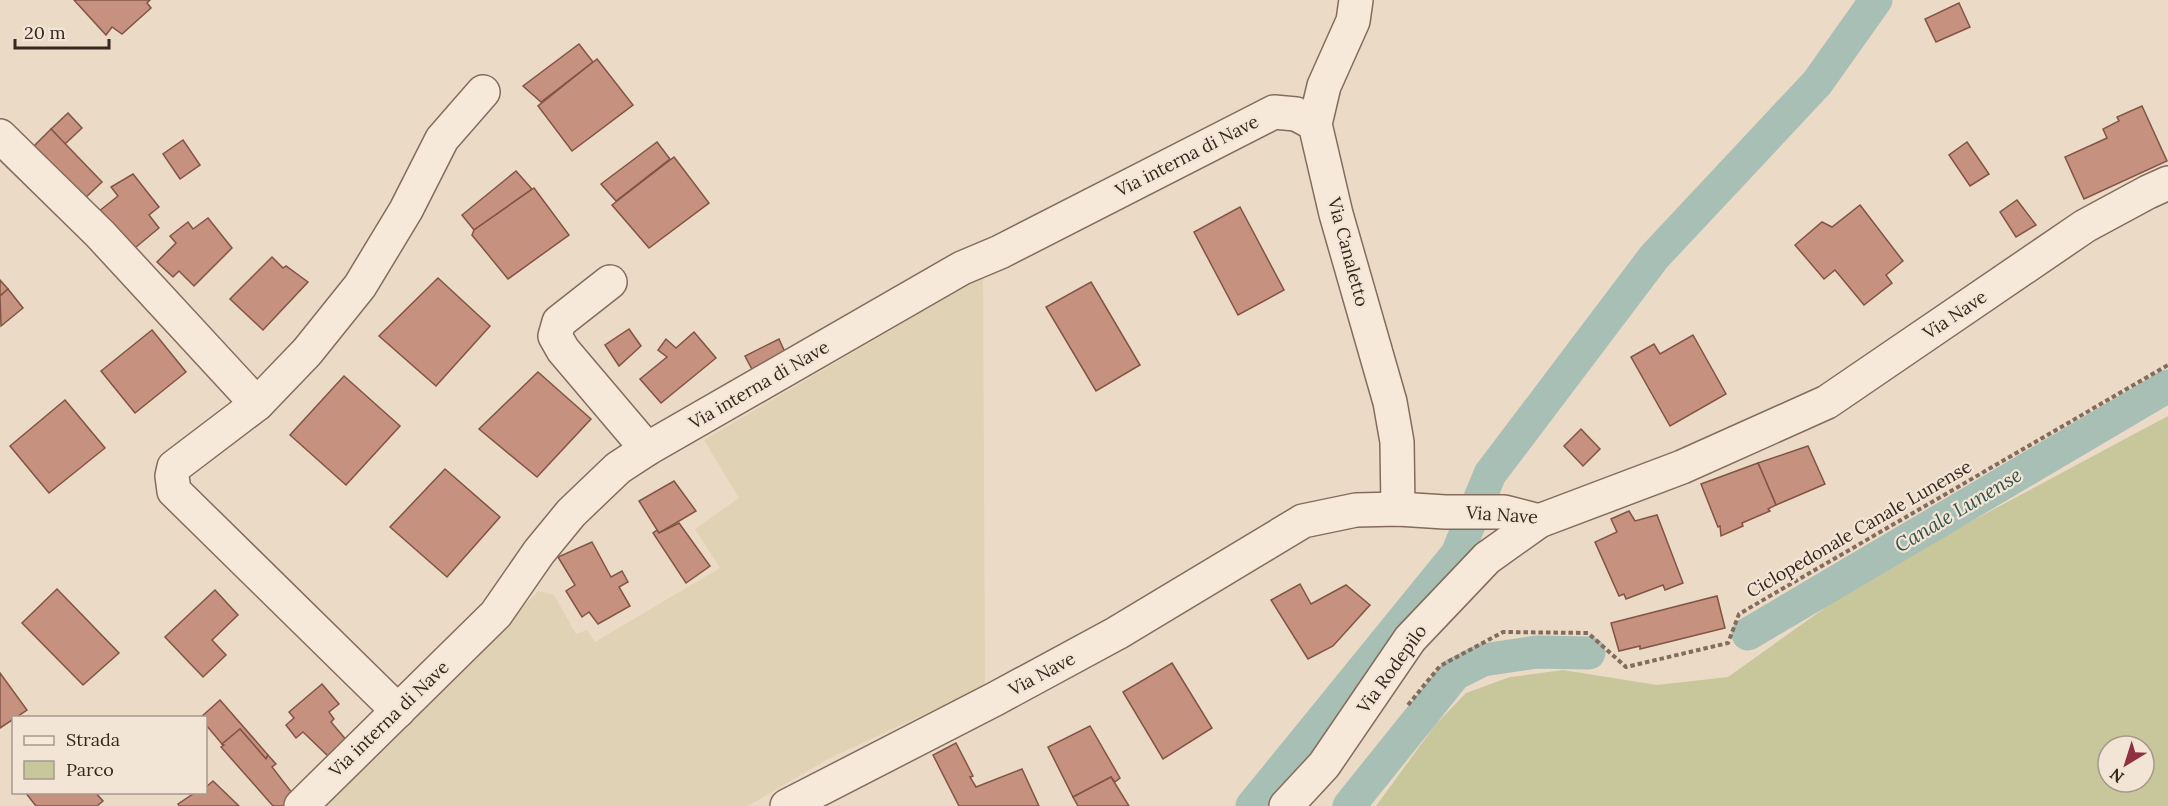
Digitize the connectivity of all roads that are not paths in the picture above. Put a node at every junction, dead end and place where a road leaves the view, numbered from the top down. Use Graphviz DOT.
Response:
graph roads {
  1 [pos="1356,0"];
  2 [pos="483,92"];
  3 [pos="1315,124"];
  4 [pos="0,136"];
  5 [pos="2168,183"];
  6 [pos="610,282"];
  7 [pos="257,404"];
  8 [pos="647,449"];
  9 [pos="1398,509"];
  10 [pos="1539,521"];
  11 [pos="398,711"];
  12 [pos="301,806"];
  13 [pos="787,806"];
  14 [pos="1286,806"];
  1 -- 3 [label="street, Via Canaletto"];
  2 -- 7 [label="street"];
  3 -- 8 [label="street, Via interna di Nave"];
  3 -- 9 [label="street, Via Canaletto"];
  4 -- 7 [label="street"];
  5 -- 10 [label="street, Via Nave"];
  6 -- 8 [label="street"];
  7 -- 11 [label="street"];
  8 -- 11 [label="street, Via interna di Nave"];
  9 -- 10 [label="street, Via Nave"];
  9 -- 13 [label="street, Via Nave"];
  10 -- 14 [label="street, Via Rodepilo"];
  11 -- 12 [label="street, Via interna di Nave"];
}
